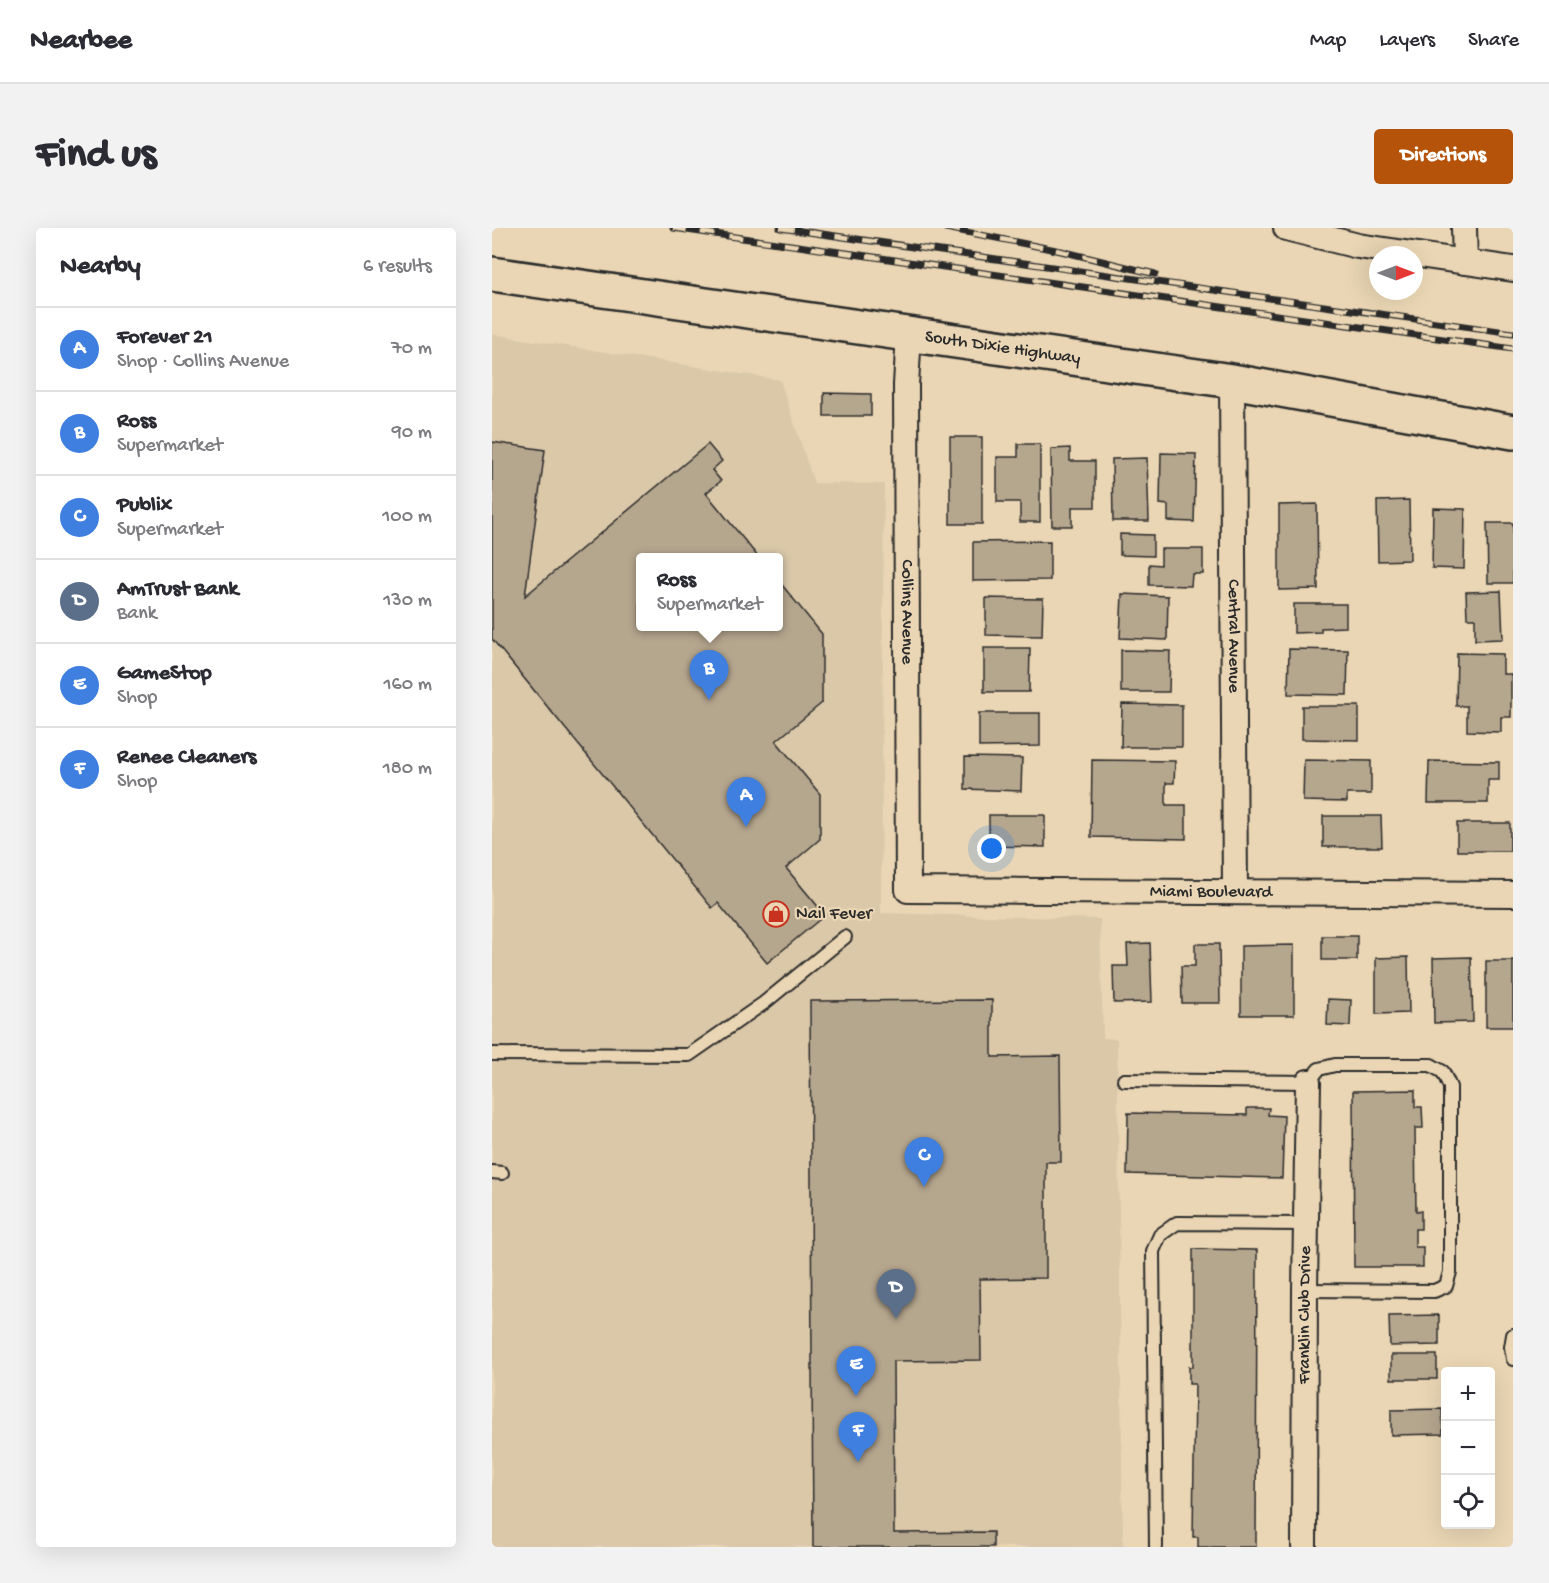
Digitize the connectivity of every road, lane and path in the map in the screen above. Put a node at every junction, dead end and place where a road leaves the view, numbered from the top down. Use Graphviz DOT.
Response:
graph roads {
  1 [pos="1286,228"];
  2 [pos="1464,228"];
  3 [pos="1465,262"];
  4 [pos="1513,269"];
  5 [pos="492,274"];
  6 [pos="909,333"];
  7 [pos="1232,381"];
  8 [pos="1513,432"];
  9 [pos="908,890"];
  10 [pos="1235,892"];
  11 [pos="1513,894"];
  12 [pos="845,937"];
  13 [pos="492,1054"];
  14 [pos="1124,1080"];
  15 [pos="1308,1082"];
  16 [pos="1306,1224"];
  17 [pos="1305,1290"];
  18 [pos="1513,1335"];
  19 [pos="1513,1359"];
  20 [pos="1156,1547"];
  21 [pos="1304,1547"];
  1 -- 3 [label="street"];
  2 -- 3 [label="street"];
  3 -- 4 [label="street"];
  5 -- 6 [label="street, South Dixie Highway"];
  6 -- 7 [label="street, South Dixie Highway"];
  6 -- 9 [label="street, Collins Avenue"];
  7 -- 8 [label="street, South Dixie Highway"];
  7 -- 10 [label="street, Central Avenue"];
  9 -- 10 [label="street, Miami Boulevard"];
  10 -- 11 [label="street, Miami Boulevard"];
  12 -- 13 [label="lane"];
  14 -- 15 [label="lane"];
  15 -- 16 [label="street, Franklin Club Drive"];
  15 -- 17 [label="lane"];
  16 -- 17 [label="street, Franklin Club Drive"];
  16 -- 20 [label="lane"];
  17 -- 21 [label="street, Franklin Club Drive"];
  18 -- 19 [label="lane"];
}
